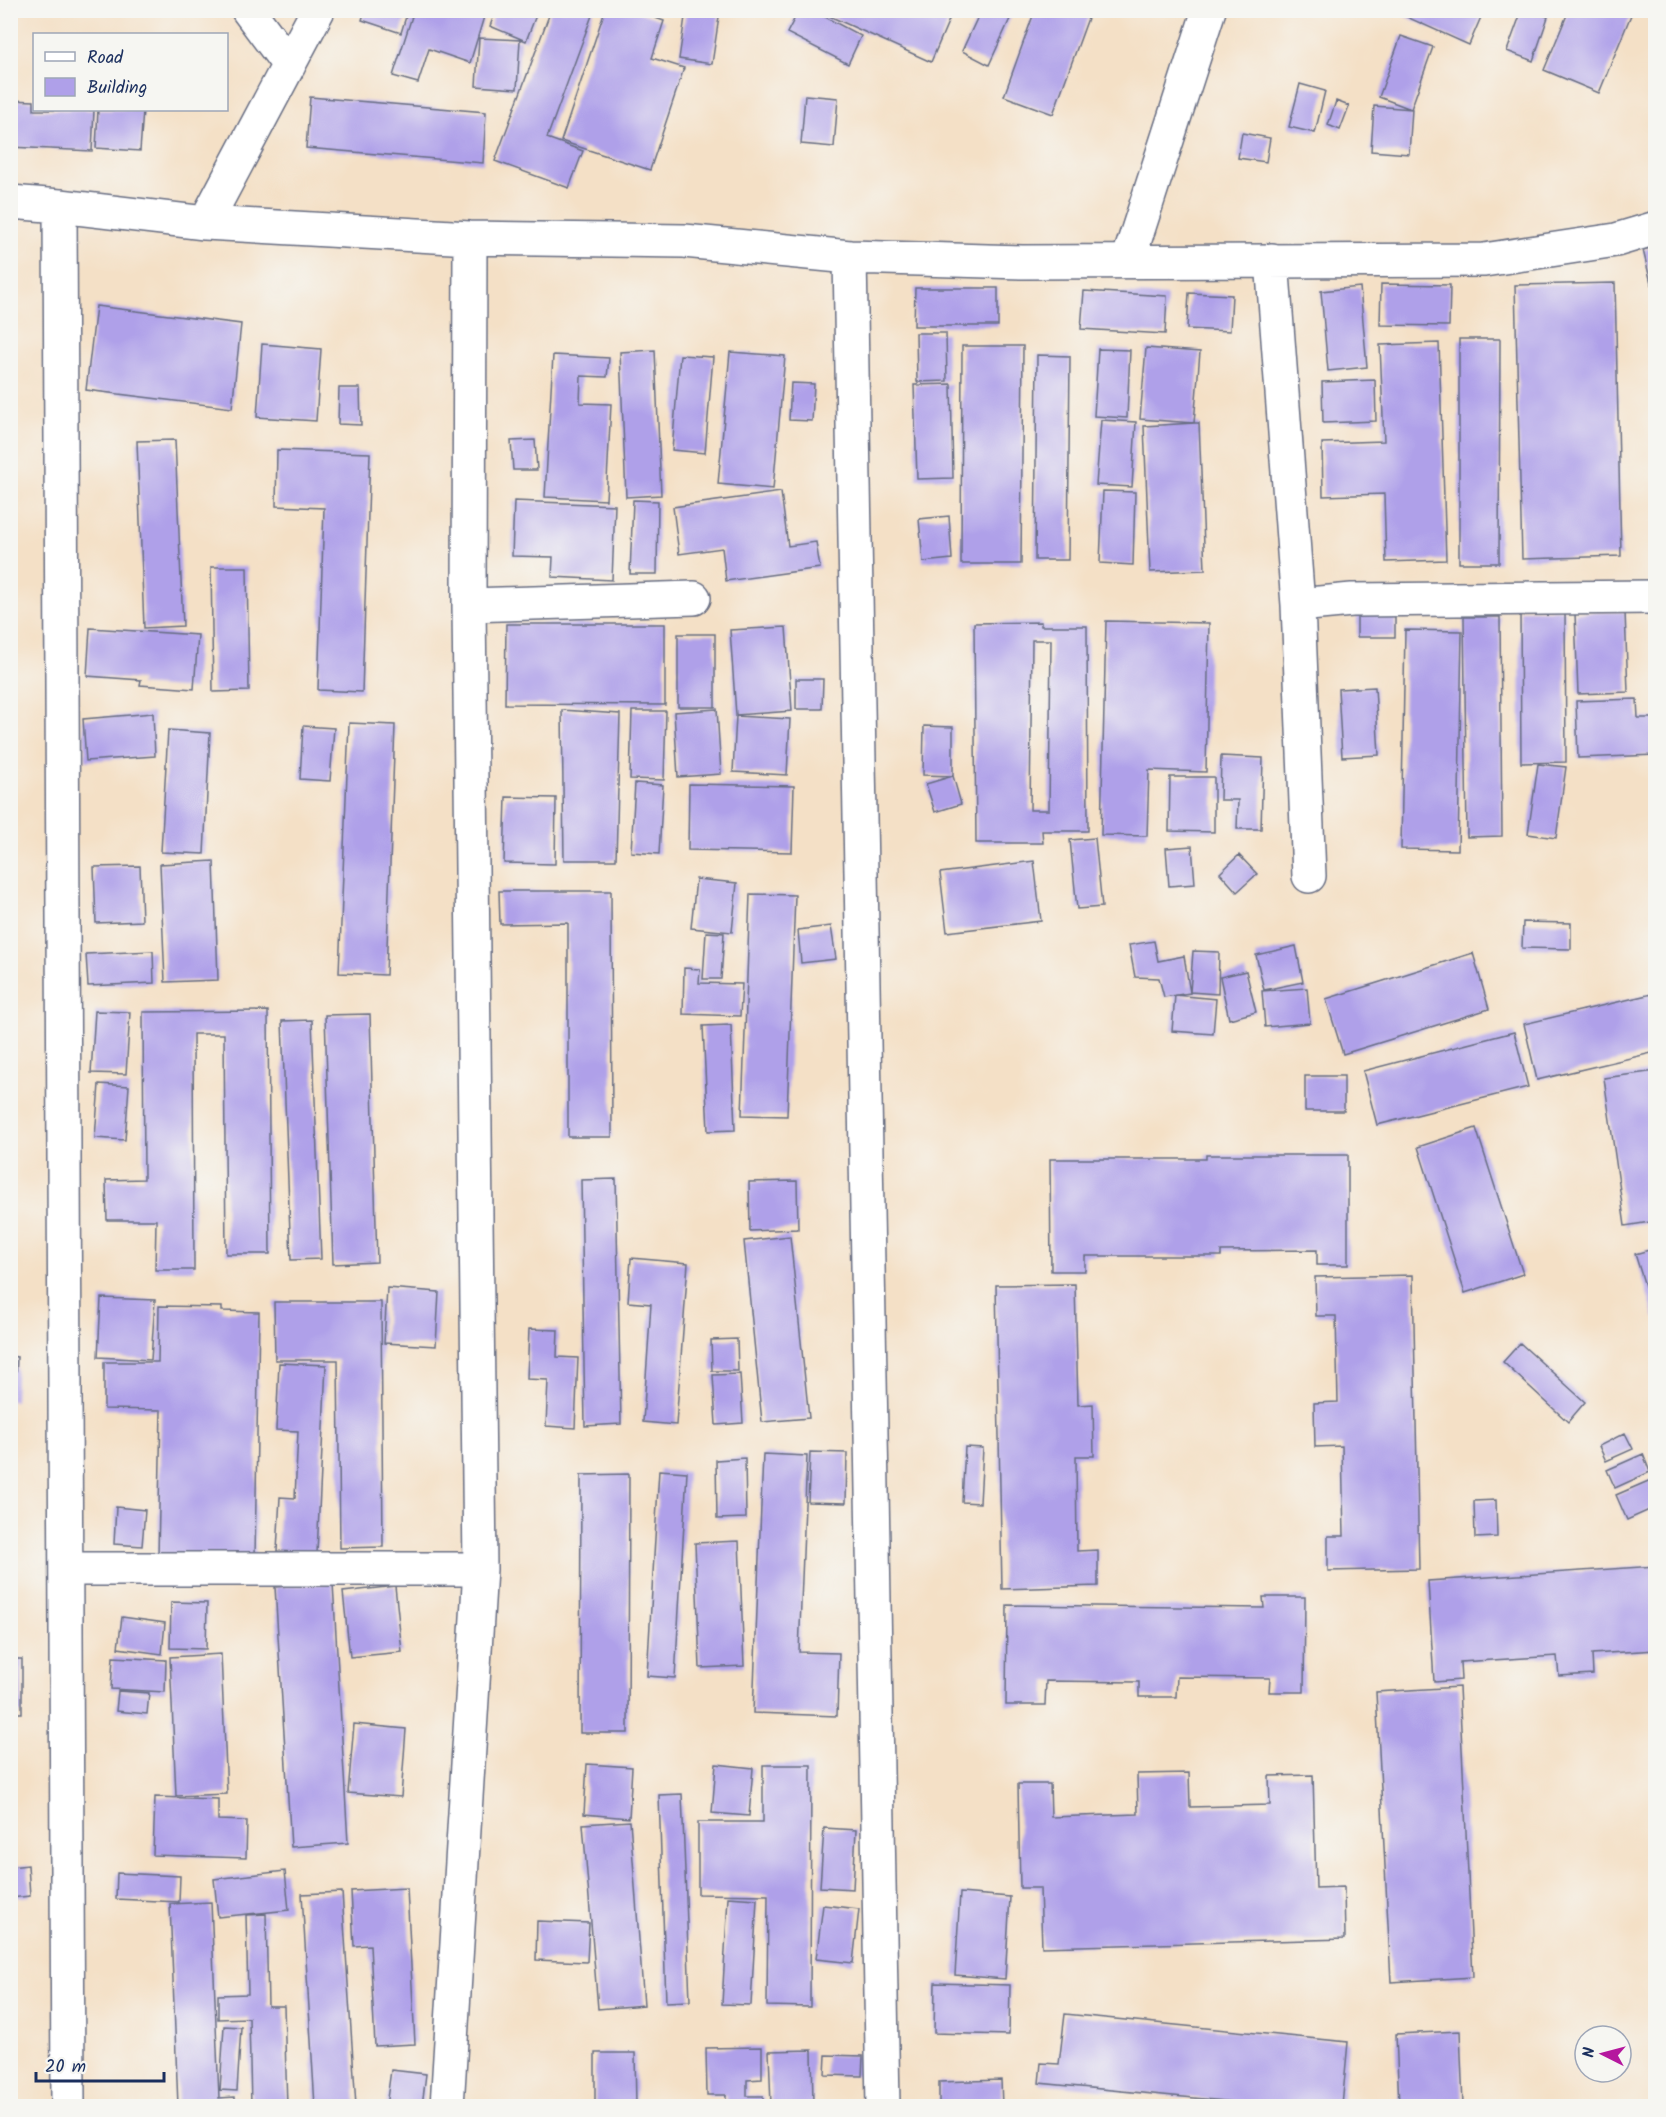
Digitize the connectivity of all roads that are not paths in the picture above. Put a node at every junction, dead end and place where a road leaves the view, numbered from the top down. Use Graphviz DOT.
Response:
graph roads {
  1 [pos="248,10"];
  2 [pos="318,10"];
  3 [pos="1209,10"];
  4 [pos="289,65"];
  5 [pos="10,202"];
  6 [pos="60,206"];
  7 [pos="205,223"];
  8 [pos="1656,228"];
  9 [pos="470,238"];
  10 [pos="850,257"];
  11 [pos="1272,260"];
  12 [pos="1128,261"];
  13 [pos="1656,597"];
  14 [pos="694,598"];
  15 [pos="469,605"];
  16 [pos="1298,605"];
  17 [pos="1309,876"];
  18 [pos="66,1569"];
  19 [pos="480,1569"];
  20 [pos="68,2106"];
  21 [pos="447,2106"];
  22 [pos="883,2106"];
  1 -- 4 [label="street"];
  2 -- 4 [label="street"];
  3 -- 12 [label="street"];
  4 -- 7 [label="street"];
  5 -- 6 [label="street"];
  6 -- 7 [label="street"];
  6 -- 18 [label="street"];
  7 -- 9 [label="street"];
  8 -- 11 [label="street"];
  9 -- 10 [label="street"];
  9 -- 15 [label="street"];
  10 -- 12 [label="street"];
  10 -- 22 [label="street"];
  11 -- 12 [label="street"];
  11 -- 16 [label="street"];
  13 -- 16 [label="street"];
  14 -- 15 [label="street"];
  15 -- 19 [label="street"];
  16 -- 17 [label="street"];
  18 -- 19 [label="street"];
  18 -- 20 [label="street"];
  19 -- 21 [label="street"];
}
